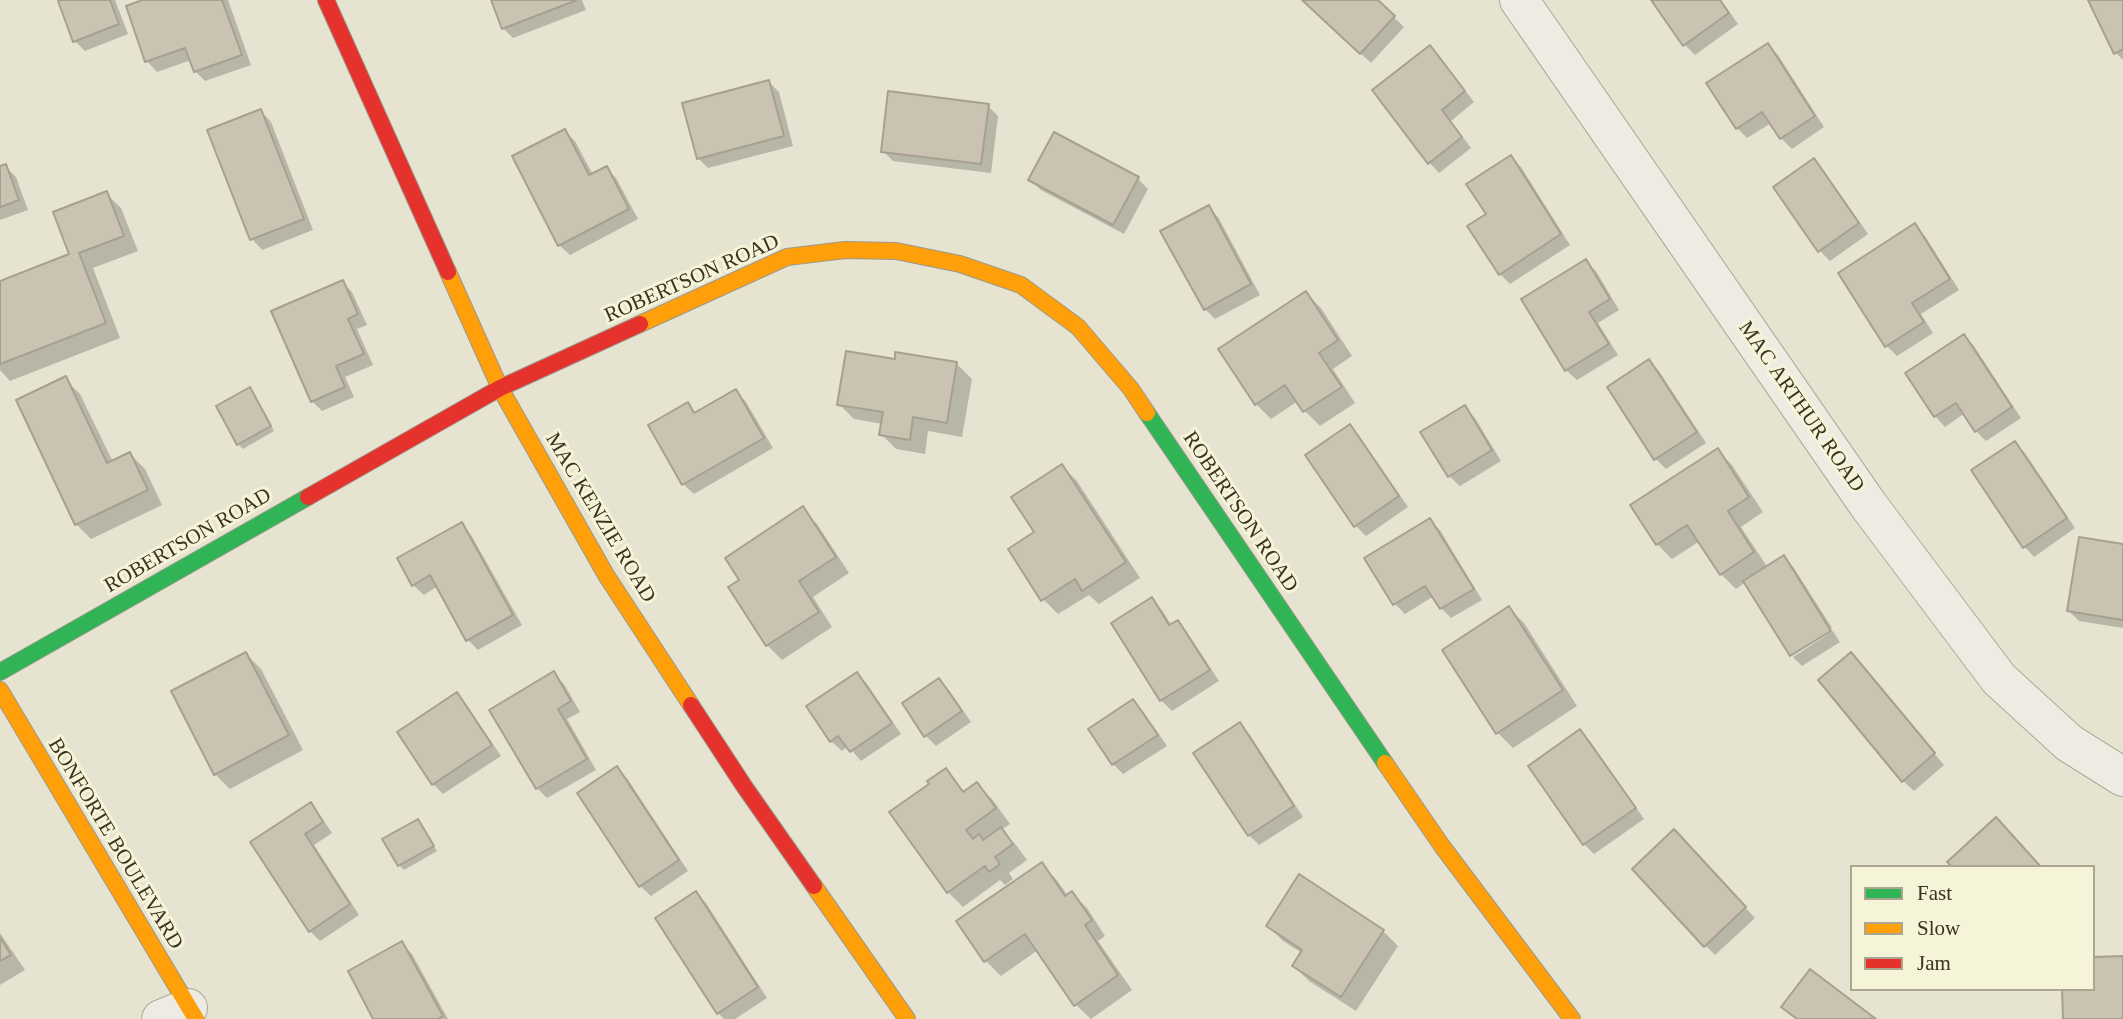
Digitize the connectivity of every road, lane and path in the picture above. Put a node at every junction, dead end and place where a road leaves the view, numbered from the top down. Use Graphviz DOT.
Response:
graph roads {
  1 [pos="326,0"];
  2 [pos="1519,0"];
  3 [pos="500,388"];
  4 [pos="0,672"];
  5 [pos="0,690"];
  6 [pos="2123,778"];
  7 [pos="182,1015"];
  8 [pos="907,1019"];
  9 [pos="1572,1019"];
  1 -- 3 [label="street, MAC KENZIE ROAD"];
  2 -- 6 [label="street, MAC ARTHUR ROAD"];
  3 -- 4 [label="street, ROBERTSON ROAD"];
  3 -- 8 [label="street, MAC KENZIE ROAD"];
  3 -- 9 [label="street, ROBERTSON ROAD"];
  5 -- 7 [label="street, BONFORTE BOULEVARD"];
}
